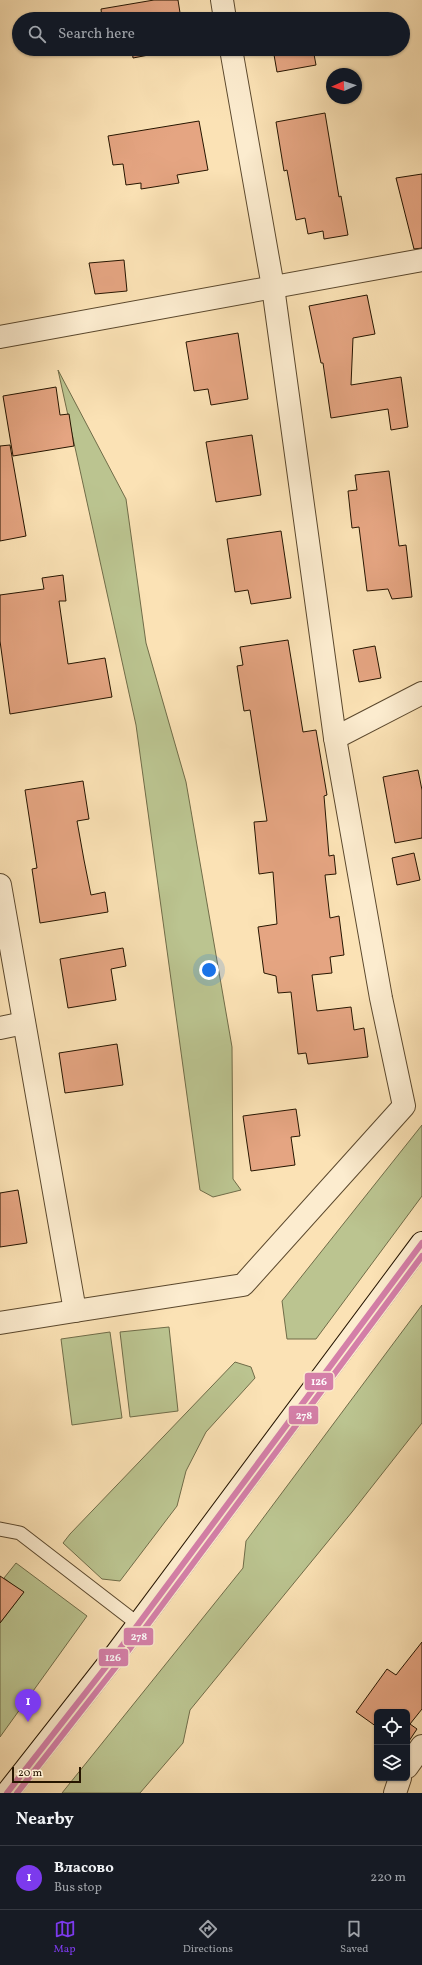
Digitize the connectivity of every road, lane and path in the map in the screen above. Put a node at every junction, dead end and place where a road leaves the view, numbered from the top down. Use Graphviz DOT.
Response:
graph roads {
  1 [pos="222,0"];
  2 [pos="224,12"];
  3 [pos="232,56"];
  4 [pos="422,260"];
  5 [pos="273,287"];
  6 [pos="0,337"];
  7 [pos="422,694"];
  8 [pos="335,738"];
  9 [pos="0,885"];
  10 [pos="24,1023"];
  11 [pos="0,1028"];
  12 [pos="422,1243"];
  13 [pos="74,1310"];
  14 [pos="0,1323"];
  15 [pos="0,1529"];
  16 [pos="138,1624"];
  17 [pos="422,1746"];
  18 [pos="410,1763"];
  19 [pos="399,1781"];
  20 [pos="7,1793"];
  21 [pos="396,1793"];
  1 -- 2 [label="street"];
  3 -- 5 [label="street"];
  4 -- 5 [label="street"];
  5 -- 6 [label="street"];
  5 -- 8 [label="street"];
  7 -- 8 [label="street"];
  8 -- 13 [label="street"];
  9 -- 10 [label="street"];
  10 -- 11 [label="street"];
  10 -- 13 [label="street"];
  12 -- 16 [label="street"];
  13 -- 14 [label="street"];
  15 -- 16 [label="lane"];
  16 -- 20 [label="street"];
  17 -- 18 [label="street"];
  19 -- 21 [label="street"];
}
